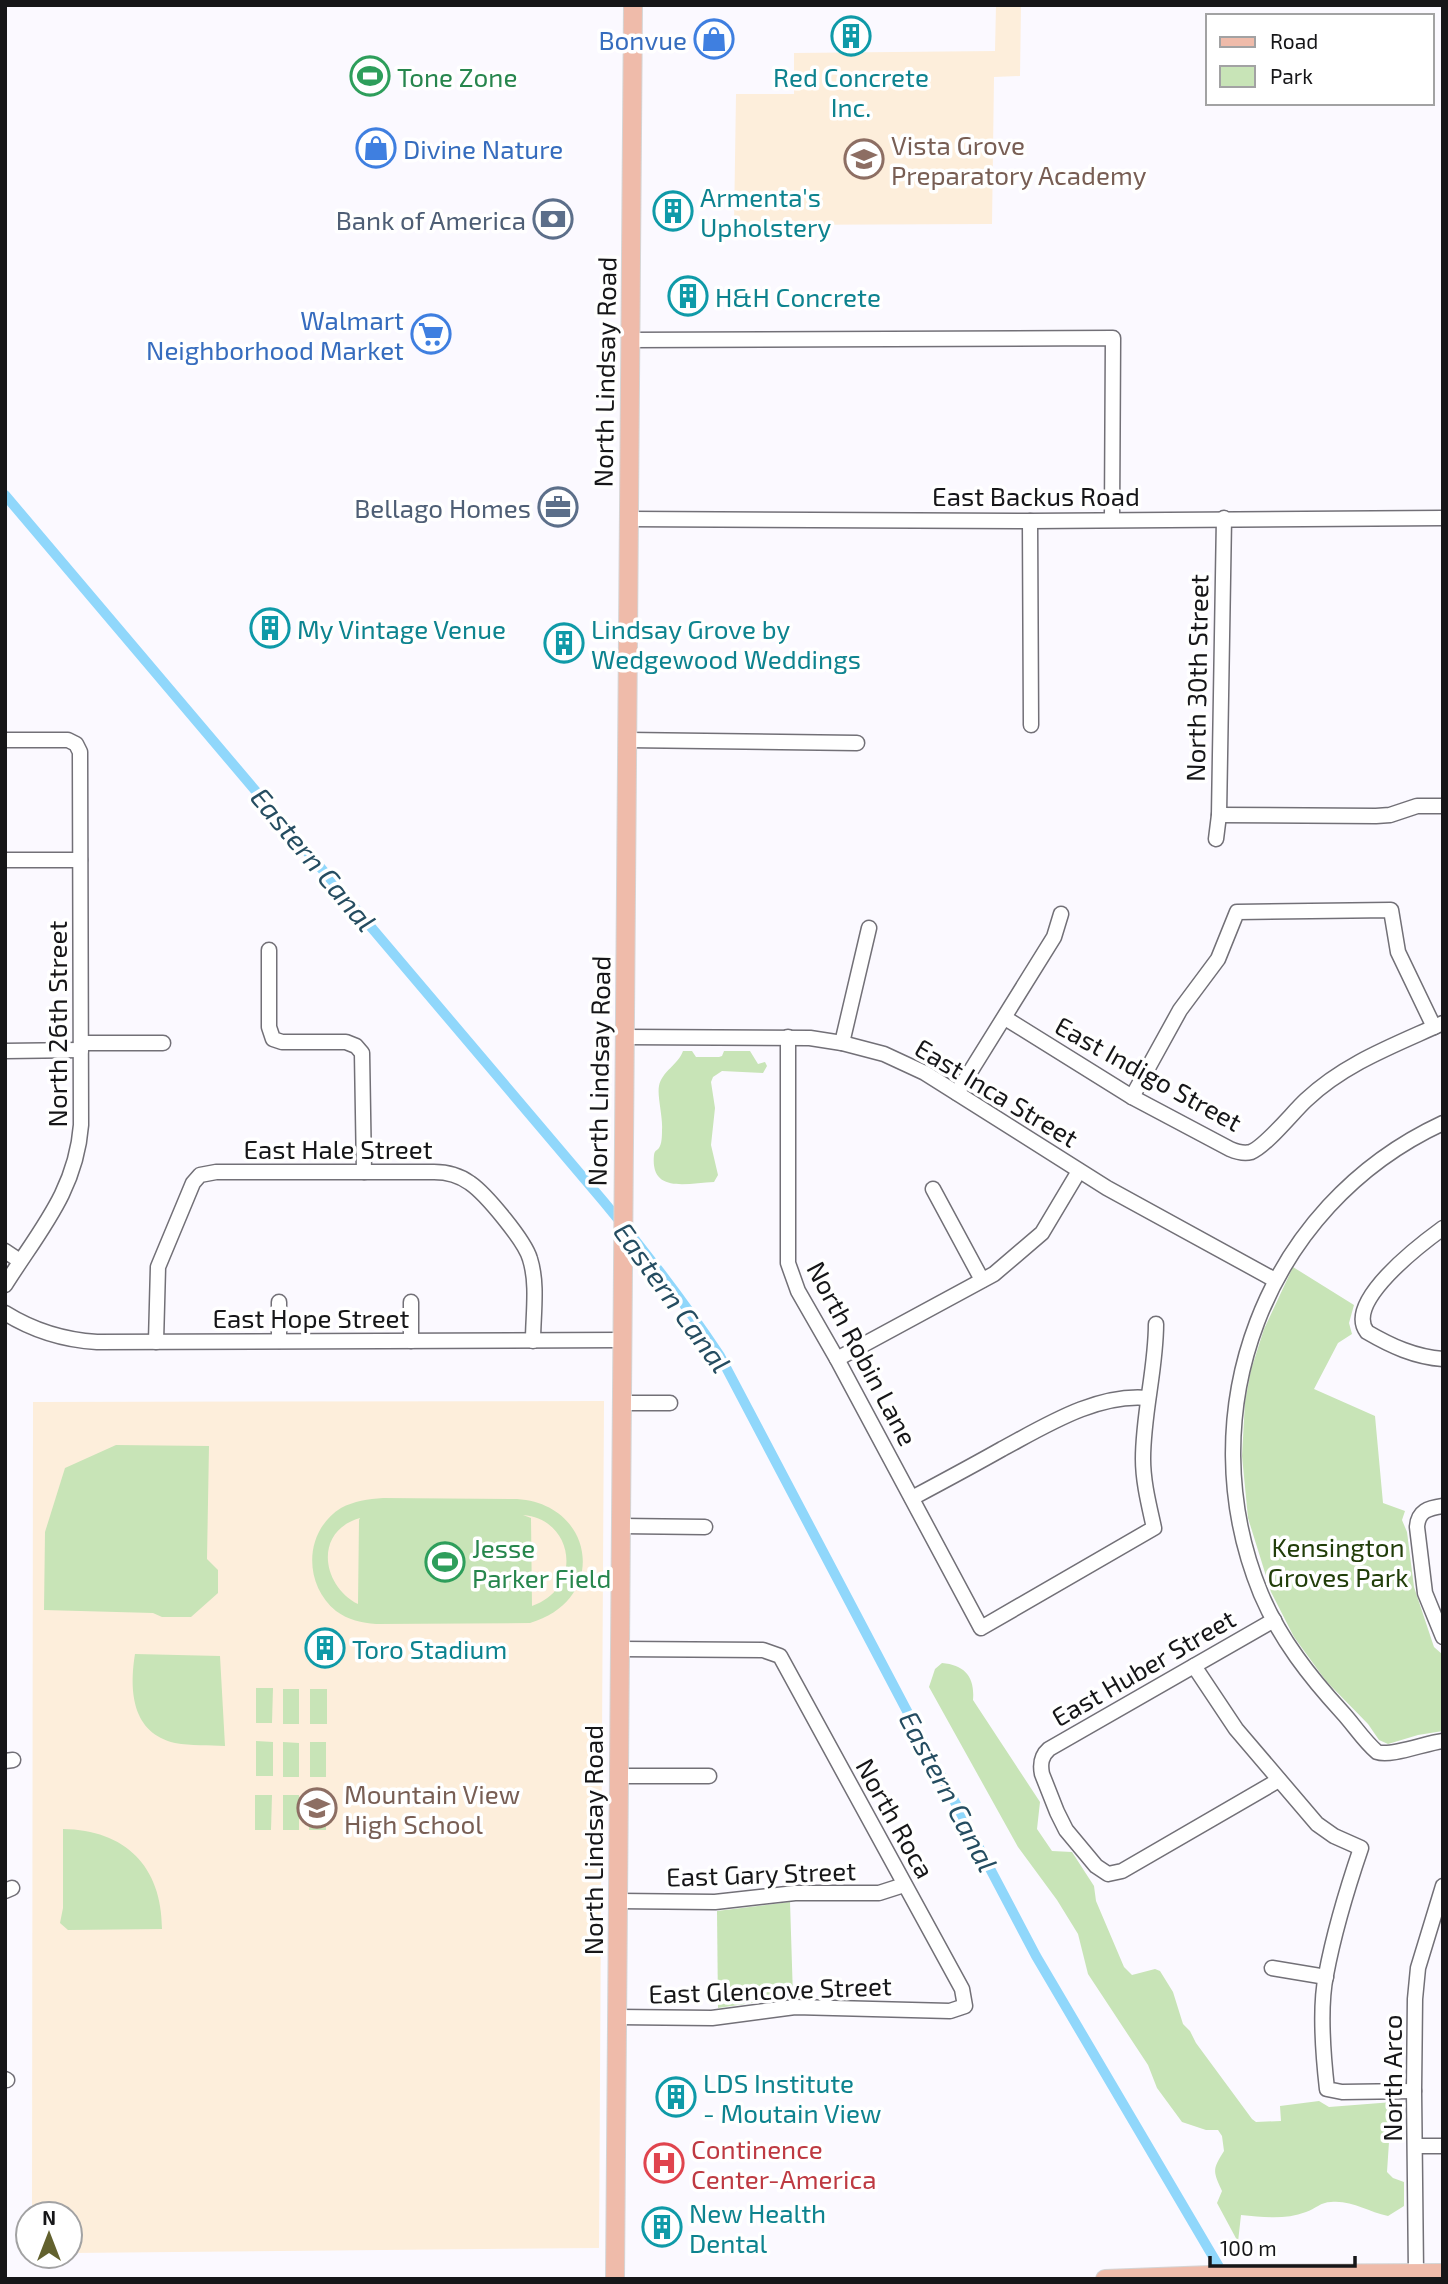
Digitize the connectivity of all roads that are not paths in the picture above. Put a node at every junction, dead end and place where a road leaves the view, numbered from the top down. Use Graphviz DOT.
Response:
graph roads {
  1 [pos="633,5"];
  2 [pos="630,340"];
  3 [pos="1224,518"];
  4 [pos="1443,518"];
  5 [pos="629,519"];
  6 [pos="1112,519"];
  7 [pos="1030,521"];
  8 [pos="1031,725"];
  9 [pos="5,740"];
  10 [pos="627,740"];
  11 [pos="857,743"];
  12 [pos="1443,806"];
  13 [pos="1219,815"];
  14 [pos="1216,839"];
  15 [pos="5,860"];
  16 [pos="80,860"];
  17 [pos="1061,914"];
  18 [pos="869,928"];
  19 [pos="269,950"];
  20 [pos="1004,1018"];
  21 [pos="1438,1025"];
  22 [pos="624,1037"];
  23 [pos="788,1037"];
  24 [pos="163,1043"];
  25 [pos="842,1043"];
  26 [pos="81,1047"];
  27 [pos="5,1051"];
  28 [pos="957,1093"];
  29 [pos="1132,1097"];
  30 [pos="1443,1123"];
  31 [pos="1079,1171"];
  32 [pos="364,1172"];
  33 [pos="933,1189"];
  34 [pos="1443,1228"];
  35 [pos="5,1251"];
  36 [pos="20,1261"];
  37 [pos="982,1280"];
  38 [pos="1275,1280"];
  39 [pos="5,1285"];
  40 [pos="411,1301"];
  41 [pos="279,1302"];
  42 [pos="5,1313"];
  43 [pos="1156,1324"];
  44 [pos="622,1340"];
  45 [pos="411,1341"];
  46 [pos="533,1341"];
  47 [pos="156,1342"];
  48 [pos="279,1342"];
  49 [pos="837,1359"];
  50 [pos="1443,1359"];
  51 [pos="1147,1398"];
  52 [pos="622,1403"];
  53 [pos="670,1403"];
  54 [pos="912,1498"];
  55 [pos="1443,1506"];
  56 [pos="621,1526"];
  57 [pos="705,1527"];
  58 [pos="1274,1620"];
  59 [pos="1443,1637"];
  60 [pos="620,1649"];
  61 [pos="1194,1666"];
  62 [pos="1443,1741"];
  63 [pos="619,1776"];
  64 [pos="709,1776"];
  65 [pos="1279,1780"];
  66 [pos="904,1885"];
  67 [pos="1443,1886"];
  68 [pos="618,1901"];
  69 [pos="1272,1969"];
  70 [pos="1325,1977"];
  71 [pos="965,2006"];
  72 [pos="617,2017"];
  73 [pos="1413,2091"];
  74 [pos="1443,2146"];
  75 [pos="1416,2147"];
  76 [pos="1416,2273"];
  77 [pos="1443,2273"];
  78 [pos="615,2279"];
  79 [pos="1105,2279"];
  1 -- 2 [label="main road, North Lindsay Road"];
  2 -- 5 [label="main road, North Lindsay Road"];
  2 -- 6 [label="street"];
  3 -- 4 [label="street, East Backus Road"];
  3 -- 6 [label="street, East Backus Road"];
  3 -- 13 [label="street, North 30th Street"];
  5 -- 7 [label="street, East Backus Road"];
  5 -- 10 [label="main road, North Lindsay Road"];
  6 -- 7 [label="street, East Backus Road"];
  7 -- 8 [label="street"];
  9 -- 16 [label="street, North 26th Street"];
  10 -- 11 [label="street"];
  10 -- 22 [label="main road, North Lindsay Road"];
  12 -- 13 [label="street"];
  13 -- 14 [label="street, North 30th Street"];
  15 -- 16 [label="street"];
  16 -- 26 [label="street, North 26th Street"];
  17 -- 20 [label="street"];
  18 -- 25 [label="street"];
  19 -- 32 [label="street"];
  20 -- 28 [label="street"];
  20 -- 29 [label="street, East Indigo Street"];
  21 -- 29 [label="street, East Indigo Street"];
  21 -- 29 [label="street"];
  22 -- 23 [label="street, East Inca Street"];
  22 -- 44 [label="main road, North Lindsay Road"];
  23 -- 25 [label="street, East Inca Street"];
  23 -- 49 [label="street, North Robin Lane"];
  24 -- 26 [label="street"];
  25 -- 28 [label="street, East Inca Street"];
  26 -- 27 [label="street"];
  26 -- 36 [label="street, North 26th Street"];
  28 -- 31 [label="street, East Inca Street"];
  30 -- 38 [label="street"];
  31 -- 37 [label="street"];
  31 -- 38 [label="street, East Inca Street"];
  32 -- 46 [label="street, East Hale Street"];
  32 -- 47 [label="street, East Hale Street"];
  33 -- 37 [label="street"];
  34 -- 50 [label="street"];
  35 -- 36 [label="street"];
  36 -- 39 [label="street, North 26th Street"];
  37 -- 49 [label="street"];
  38 -- 58 [label="street"];
  40 -- 45 [label="street"];
  41 -- 48 [label="street"];
  42 -- 47 [label="street, East Hope Street"];
  43 -- 51 [label="street"];
  44 -- 46 [label="street, East Hope Street"];
  44 -- 52 [label="main road, North Lindsay Road"];
  45 -- 46 [label="street, East Hope Street"];
  45 -- 48 [label="street, East Hope Street"];
  47 -- 48 [label="street, East Hope Street"];
  49 -- 54 [label="street, North Robin Lane"];
  51 -- 54 [label="street"];
  51 -- 54 [label="street, North Robin Lane"];
  52 -- 53 [label="street"];
  52 -- 56 [label="main road, North Lindsay Road"];
  55 -- 59 [label="street"];
  56 -- 57 [label="street"];
  56 -- 60 [label="main road, North Lindsay Road"];
  58 -- 61 [label="street, East Huber Street"];
  58 -- 62 [label="street"];
  60 -- 63 [label="main road, North Lindsay Road"];
  60 -- 66 [label="street, North Roca"];
  61 -- 65 [label="street"];
  61 -- 65 [label="street, East Huber Street"];
  63 -- 64 [label="street"];
  63 -- 68 [label="main road, North Lindsay Road"];
  65 -- 70 [label="street"];
  66 -- 68 [label="street, East Gary Street"];
  66 -- 71 [label="street, North Roca"];
  67 -- 73 [label="street, North Arco"];
  68 -- 72 [label="main road, North Lindsay Road"];
  69 -- 70 [label="street"];
  70 -- 73 [label="street"];
  71 -- 72 [label="street, East Glencove Street"];
  72 -- 78 [label="main road, North Lindsay Road"];
  73 -- 75 [label="street, North Arco"];
  74 -- 75 [label="street"];
  75 -- 76 [label="street, North Arco"];
  76 -- 77 [label="main road"];
  76 -- 79 [label="main road"];
}
